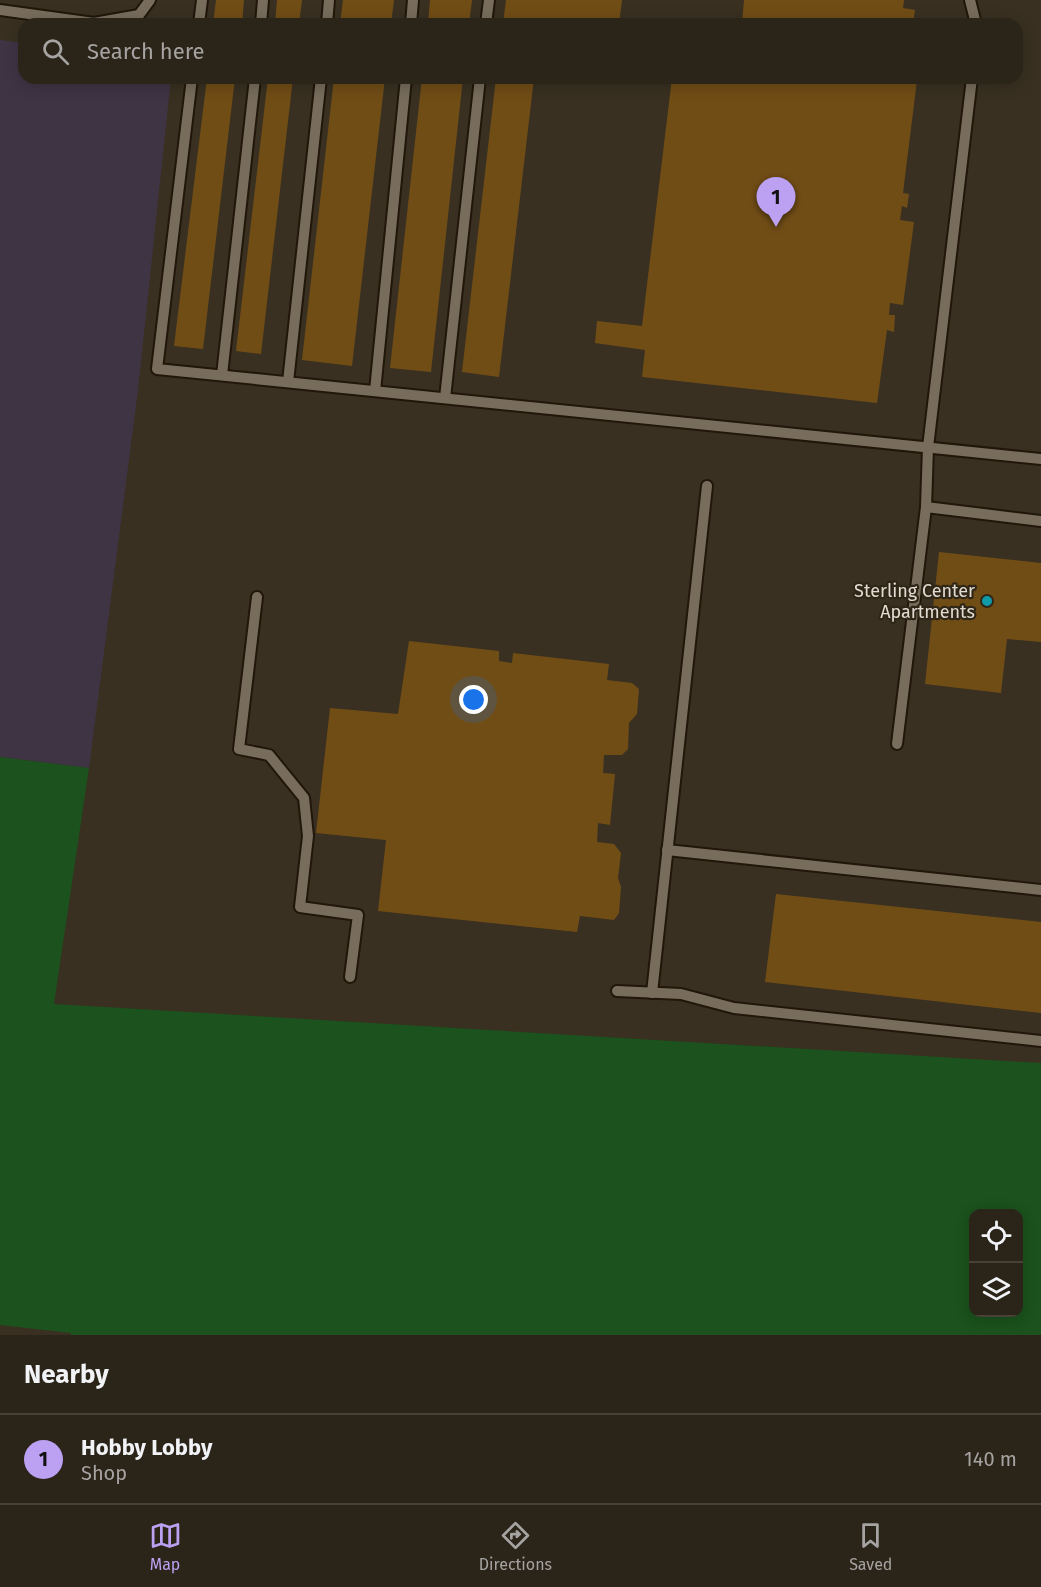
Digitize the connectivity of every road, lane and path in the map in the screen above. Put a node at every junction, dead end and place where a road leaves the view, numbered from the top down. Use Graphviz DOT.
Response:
graph roads {
  1 [pos="150,0"];
  2 [pos="202,0"];
  3 [pos="263,0"];
  4 [pos="329,0"];
  5 [pos="413,0"];
  6 [pos="489,0"];
  7 [pos="970,0"];
  8 [pos="0,10"];
  9 [pos="58,18"];
  10 [pos="122,18"];
  11 [pos="200,18"];
  12 [pos="262,18"];
  13 [pos="328,18"];
  14 [pos="412,18"];
  15 [pos="487,18"];
  16 [pos="974,18"];
  17 [pos="191,84"];
  18 [pos="254,84"];
  19 [pos="320,84"];
  20 [pos="405,84"];
  21 [pos="479,84"];
  22 [pos="971,84"];
  23 [pos="222,375"];
  24 [pos="288,382"];
  25 [pos="375,391"];
  26 [pos="444,398"];
  27 [pos="928,447"];
  28 [pos="1041,459"];
  29 [pos="707,486"];
  30 [pos="926,507"];
  31 [pos="1041,520"];
  32 [pos="257,597"];
  33 [pos="897,744"];
  34 [pos="667,850"];
  35 [pos="1041,890"];
  36 [pos="350,977"];
  37 [pos="617,991"];
  38 [pos="652,993"];
  39 [pos="1041,1041"];
  1 -- 10 [label="lane"];
  2 -- 11 [label="lane"];
  3 -- 12 [label="lane"];
  4 -- 13 [label="lane"];
  5 -- 14 [label="lane"];
  6 -- 15 [label="lane"];
  7 -- 16 [label="lane"];
  8 -- 9 [label="lane"];
  17 -- 23 [label="lane"];
  18 -- 23 [label="lane"];
  19 -- 24 [label="lane"];
  20 -- 25 [label="lane"];
  21 -- 26 [label="lane"];
  22 -- 27 [label="lane"];
  23 -- 24 [label="lane"];
  24 -- 25 [label="lane"];
  25 -- 26 [label="lane"];
  26 -- 27 [label="lane"];
  27 -- 28 [label="lane"];
  27 -- 30 [label="lane"];
  29 -- 34 [label="lane"];
  30 -- 31 [label="lane"];
  30 -- 33 [label="lane"];
  32 -- 36 [label="lane"];
  34 -- 35 [label="lane"];
  34 -- 38 [label="lane"];
  37 -- 38 [label="lane"];
  38 -- 39 [label="lane"];
}
